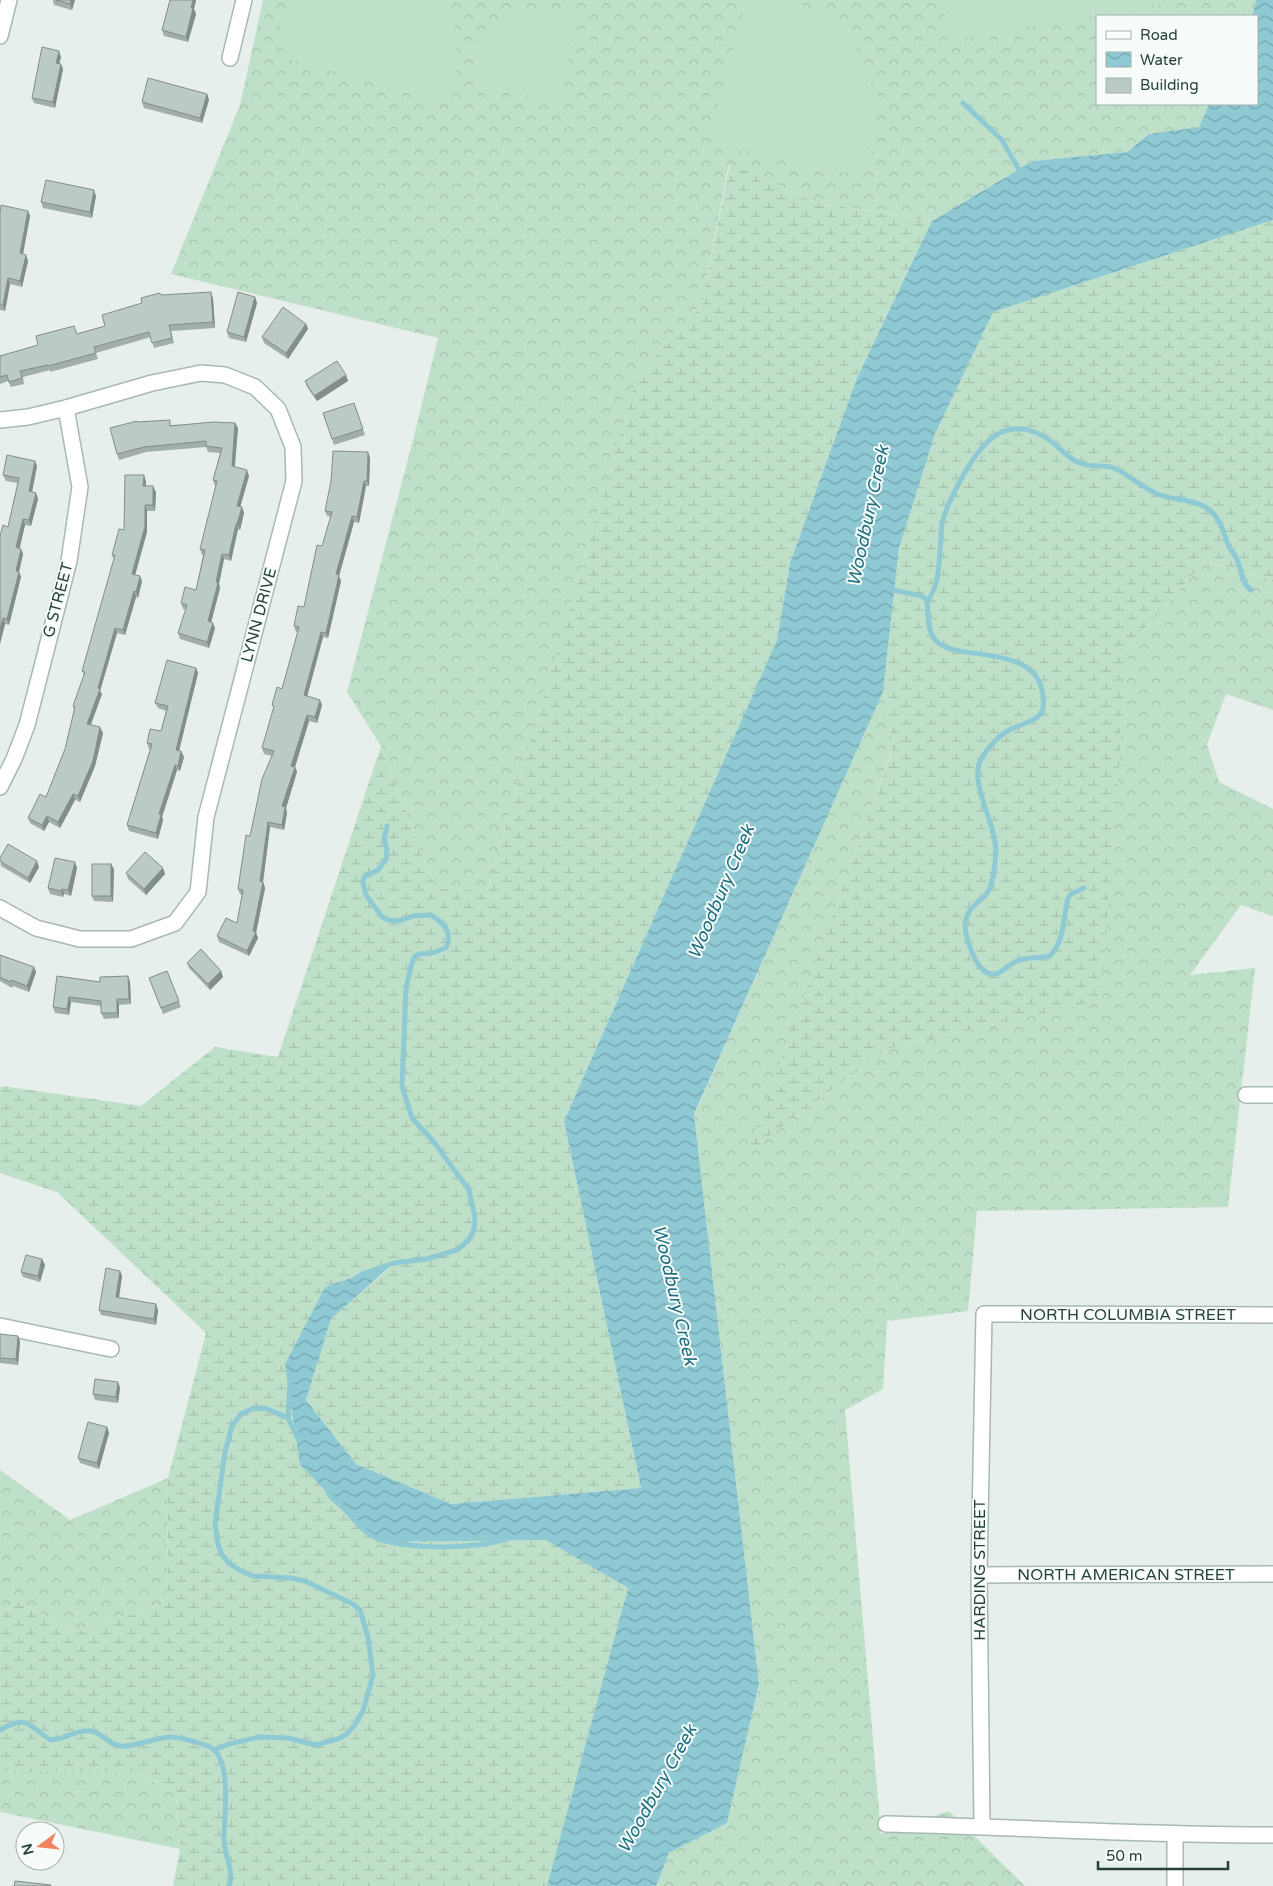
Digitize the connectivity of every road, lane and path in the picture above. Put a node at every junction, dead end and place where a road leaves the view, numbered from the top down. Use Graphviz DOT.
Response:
graph roads {
  1 [pos="9,0"];
  2 [pos="244,0"];
  3 [pos="0,36"];
  4 [pos="230,58"];
  5 [pos="66,408"];
  6 [pos="0,420"];
  7 [pos="0,787"];
  8 [pos="0,908"];
  9 [pos="1246,1095"];
  10 [pos="1273,1095"];
  11 [pos="984,1314"];
  12 [pos="1273,1315"];
  13 [pos="0,1326"];
  14 [pos="111,1349"];
  15 [pos="1273,1574"];
  16 [pos="979,1575"];
  17 [pos="886,1824"];
  18 [pos="982,1826"];
  19 [pos="1175,1835"];
  20 [pos="1273,1835"];
  21 [pos="1175,1886"];
  1 -- 3 [label="street"];
  2 -- 4 [label="street"];
  5 -- 6 [label="street, LYNN DRIVE"];
  5 -- 7 [label="street, G STREET"];
  5 -- 8 [label="street, LYNN DRIVE"];
  9 -- 10 [label="street"];
  11 -- 12 [label="street, NORTH COLUMBIA STREET"];
  11 -- 16 [label="street, HARDING STREET"];
  13 -- 14 [label="street"];
  15 -- 16 [label="street, NORTH AMERICAN STREET"];
  16 -- 18 [label="street, HARDING STREET"];
  17 -- 18 [label="street"];
  18 -- 19 [label="street"];
  19 -- 20 [label="street"];
  19 -- 21 [label="street"];
}
